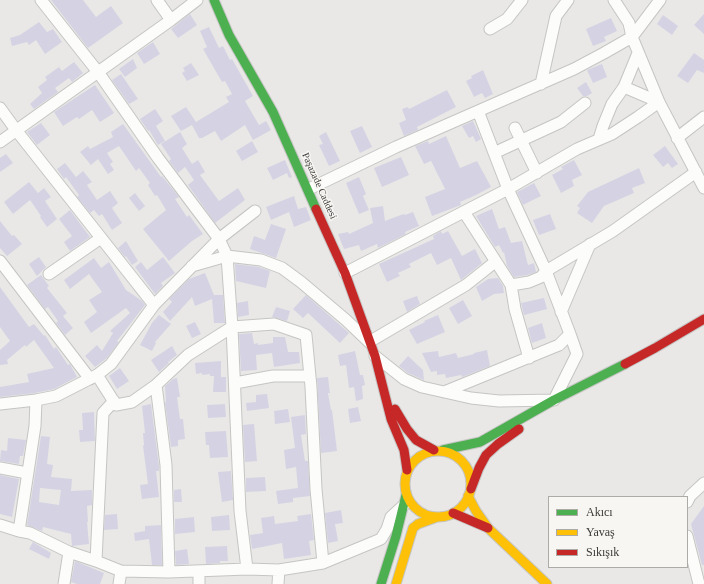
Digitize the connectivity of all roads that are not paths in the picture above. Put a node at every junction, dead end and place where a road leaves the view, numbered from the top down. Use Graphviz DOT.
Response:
graph roads {
  1 [pos="41,0"];
  2 [pos="157,0"];
  3 [pos="197,0"];
  4 [pos="214,0"];
  5 [pos="522,0"];
  6 [pos="568,0"];
  7 [pos="614,0"];
  8 [pos="660,0"];
  9 [pos="171,20"];
  10 [pos="490,29"];
  11 [pos="632,37"];
  12 [pos="638,54"];
  13 [pos="98,72"];
  14 [pos="541,84"];
  15 [pos="624,87"];
  16 [pos="658,102"];
  17 [pos="585,103"];
  18 [pos="0,108"];
  19 [pos="478,111"];
  20 [pos="704,117"];
  21 [pos="514,128"];
  22 [pos="16,130"];
  23 [pos="677,138"];
  24 [pos="600,139"];
  25 [pos="521,141"];
  26 [pos="0,142"];
  27 [pos="494,153"];
  28 [pos="537,172"];
  29 [pos="696,172"];
  30 [pos="704,188"];
  31 [pos="308,189"];
  32 [pos="508,189"];
  33 [pos="255,212"];
  34 [pos="464,212"];
  35 [pos="101,238"];
  36 [pos="219,239"];
  37 [pos="590,244"];
  38 [pos="227,256"];
  39 [pos="0,261"];
  40 [pos="495,262"];
  41 [pos="192,266"];
  42 [pos="546,271"];
  43 [pos="345,273"];
  44 [pos="49,274"];
  45 [pos="511,285"];
  46 [pos="154,305"];
  47 [pos="561,312"];
  48 [pos="704,319"];
  49 [pos="232,327"];
  50 [pos="704,330"];
  51 [pos="570,334"];
  52 [pos="369,342"];
  53 [pos="375,356"];
  54 [pos="529,358"];
  55 [pos="310,376"];
  56 [pos="93,377"];
  57 [pos="235,383"];
  58 [pos="156,385"];
  59 [pos="383,390"];
  60 [pos="444,392"];
  61 [pos="36,400"];
  62 [pos="554,400"];
  63 [pos="114,401"];
  64 [pos="0,404"];
  65 [pos="438,450"];
  66 [pos="0,468"];
  67 [pos="407,470"];
  68 [pos="27,473"];
  69 [pos="704,483"];
  70 [pos="470,492"];
  71 [pos="405,500"];
  72 [pos="688,500"];
  73 [pos="452,513"];
  74 [pos="437,517"];
  75 [pos="0,525"];
  76 [pos="488,528"];
  77 [pos="19,531"];
  78 [pos="688,540"];
  79 [pos="68,552"];
  80 [pos="96,560"];
  81 [pos="323,563"];
  82 [pos="247,569"];
  83 [pos="279,570"];
  84 [pos="121,571"];
  85 [pos="199,571"];
  86 [pos="169,572"];
  87 [pos="64,584"];
  88 [pos="119,584"];
  89 [pos="199,584"];
  90 [pos="278,584"];
  91 [pos="381,584"];
  92 [pos="396,584"];
  93 [pos="547,584"];
  94 [pos="699,584"];
  1 -- 13 [label="street"];
  2 -- 9 [label="street"];
  3 -- 9 [label="street"];
  4 -- 31 [label="street, Paşazade Caddesi"];
  5 -- 10 [label="street"];
  6 -- 14 [label="street"];
  7 -- 11 [label="street"];
  8 -- 11 [label="street"];
  9 -- 13 [label="street"];
  11 -- 12 [label="street"];
  11 -- 14 [label="street"];
  12 -- 15 [label="street"];
  12 -- 16 [label="street"];
  13 -- 22 [label="street"];
  13 -- 36 [label="street"];
  14 -- 19 [label="street"];
  15 -- 16 [label="street"];
  15 -- 24 [label="street"];
  16 -- 23 [label="street"];
  16 -- 24 [label="street"];
  17 -- 25 [label="street"];
  18 -- 22 [label="street"];
  19 -- 27 [label="street"];
  19 -- 31 [label="street"];
  20 -- 23 [label="street"];
  21 -- 25 [label="street"];
  22 -- 26 [label="street"];
  22 -- 35 [label="street"];
  23 -- 29 [label="street"];
  24 -- 28 [label="street"];
  25 -- 27 [label="street"];
  25 -- 28 [label="street"];
  27 -- 32 [label="street"];
  28 -- 32 [label="street"];
  29 -- 30 [label="street"];
  29 -- 37 [label="street"];
  31 -- 43 [label="street, Paşazade Caddesi"];
  32 -- 34 [label="street"];
  32 -- 42 [label="street"];
  33 -- 36 [label="street"];
  34 -- 40 [label="street"];
  34 -- 43 [label="street"];
  35 -- 44 [label="street"];
  35 -- 46 [label="street"];
  36 -- 38 [label="street"];
  36 -- 41 [label="street"];
  37 -- 42 [label="street"];
  37 -- 47 [label="street"];
  38 -- 41 [label="street"];
  38 -- 49 [label="street"];
  38 -- 52 [label="street"];
  39 -- 56 [label="street"];
  40 -- 45 [label="street"];
  40 -- 52 [label="street"];
  41 -- 46 [label="street"];
  42 -- 45 [label="street"];
  42 -- 47 [label="street"];
  43 -- 52 [label="street, Paşazade Caddesi"];
  45 -- 54 [label="street"];
  46 -- 56 [label="street"];
  47 -- 51 [label="street"];
  48 -- 62 [label="street"];
  49 -- 55 [label="street"];
  49 -- 57 [label="street"];
  49 -- 58 [label="street"];
  50 -- 70 [label="street"];
  51 -- 54 [label="street"];
  51 -- 62 [label="street"];
  52 -- 53 [label="street, Paşazade Caddesi"];
  53 -- 59 [label="street, Paşazade Caddesi"];
  53 -- 60 [label="street"];
  54 -- 60 [label="street"];
  55 -- 57 [label="street"];
  55 -- 81 [label="street"];
  56 -- 61 [label="street"];
  56 -- 63 [label="street"];
  57 -- 82 [label="street"];
  58 -- 63 [label="street"];
  58 -- 86 [label="street"];
  59 -- 65 [label="street"];
  59 -- 67 [label="street, Paşazade Caddesi"];
  60 -- 62 [label="street"];
  61 -- 64 [label="street"];
  61 -- 68 [label="street"];
  62 -- 65 [label="street"];
  63 -- 80 [label="street"];
  65 -- 67 [label="street"];
  65 -- 70 [label="street"];
  66 -- 68 [label="street"];
  67 -- 71 [label="street"];
  68 -- 77 [label="street"];
  69 -- 72 [label="street"];
  70 -- 73 [label="street"];
  70 -- 76 [label="street"];
  71 -- 74 [label="street"];
  71 -- 81 [label="street"];
  71 -- 91 [label="street"];
  73 -- 74 [label="street"];
  73 -- 76 [label="street"];
  74 -- 92 [label="street"];
  75 -- 77 [label="street"];
  76 -- 93 [label="street"];
  77 -- 79 [label="street"];
  78 -- 94 [label="street"];
  79 -- 80 [label="street"];
  79 -- 87 [label="street"];
  80 -- 84 [label="street"];
  81 -- 83 [label="street"];
  82 -- 83 [label="street"];
  82 -- 85 [label="street"];
  83 -- 90 [label="street"];
  84 -- 86 [label="street"];
  84 -- 88 [label="street"];
  85 -- 86 [label="street"];
  85 -- 89 [label="street"];
}
